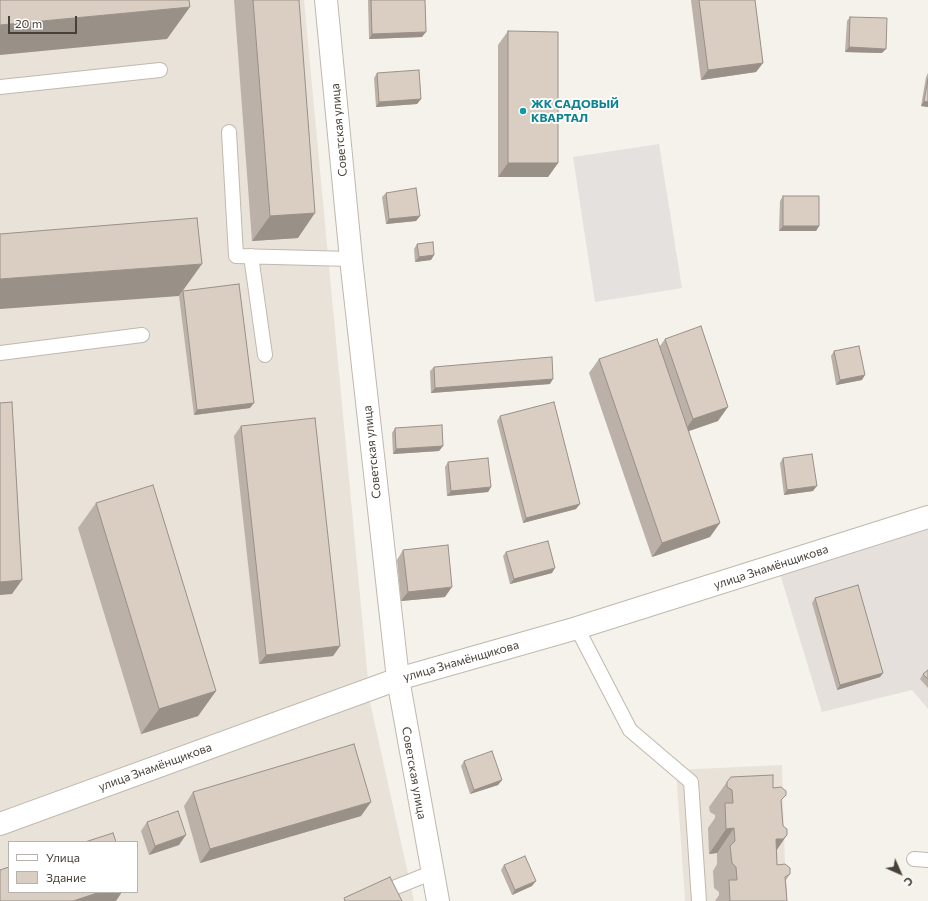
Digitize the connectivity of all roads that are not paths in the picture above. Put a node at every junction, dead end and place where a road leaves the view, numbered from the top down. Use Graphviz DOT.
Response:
graph roads {
  1 [pos="326,0"];
  2 [pos="160,70"];
  3 [pos="0,87"];
  4 [pos="229,132"];
  5 [pos="251,256"];
  6 [pos="351,259"];
  7 [pos="142,336"];
  8 [pos="0,353"];
  9 [pos="265,355"];
  10 [pos="928,517"];
  11 [pos="577,628"];
  12 [pos="398,679"];
  13 [pos="0,824"];
  14 [pos="914,859"];
  15 [pos="928,860"];
  16 [pos="432,873"];
  17 [pos="362,901"];
  18 [pos="438,901"];
  19 [pos="699,901"];
  1 -- 6 [label="street, Советская улица"];
  2 -- 3 [label="lane"];
  4 -- 5 [label="lane"];
  5 -- 6 [label="lane"];
  5 -- 9 [label="lane"];
  6 -- 12 [label="street, Советская улица"];
  7 -- 8 [label="lane"];
  10 -- 11 [label="street, улица Знамёнщикова"];
  11 -- 12 [label="street, улица Знамёнщикова"];
  11 -- 19 [label="lane"];
  12 -- 13 [label="street, улица Знамёнщикова"];
  12 -- 16 [label="street, Советская улица"];
  14 -- 15 [label="lane"];
  16 -- 17 [label="lane"];
  16 -- 18 [label="street, Советская улица"];
}
